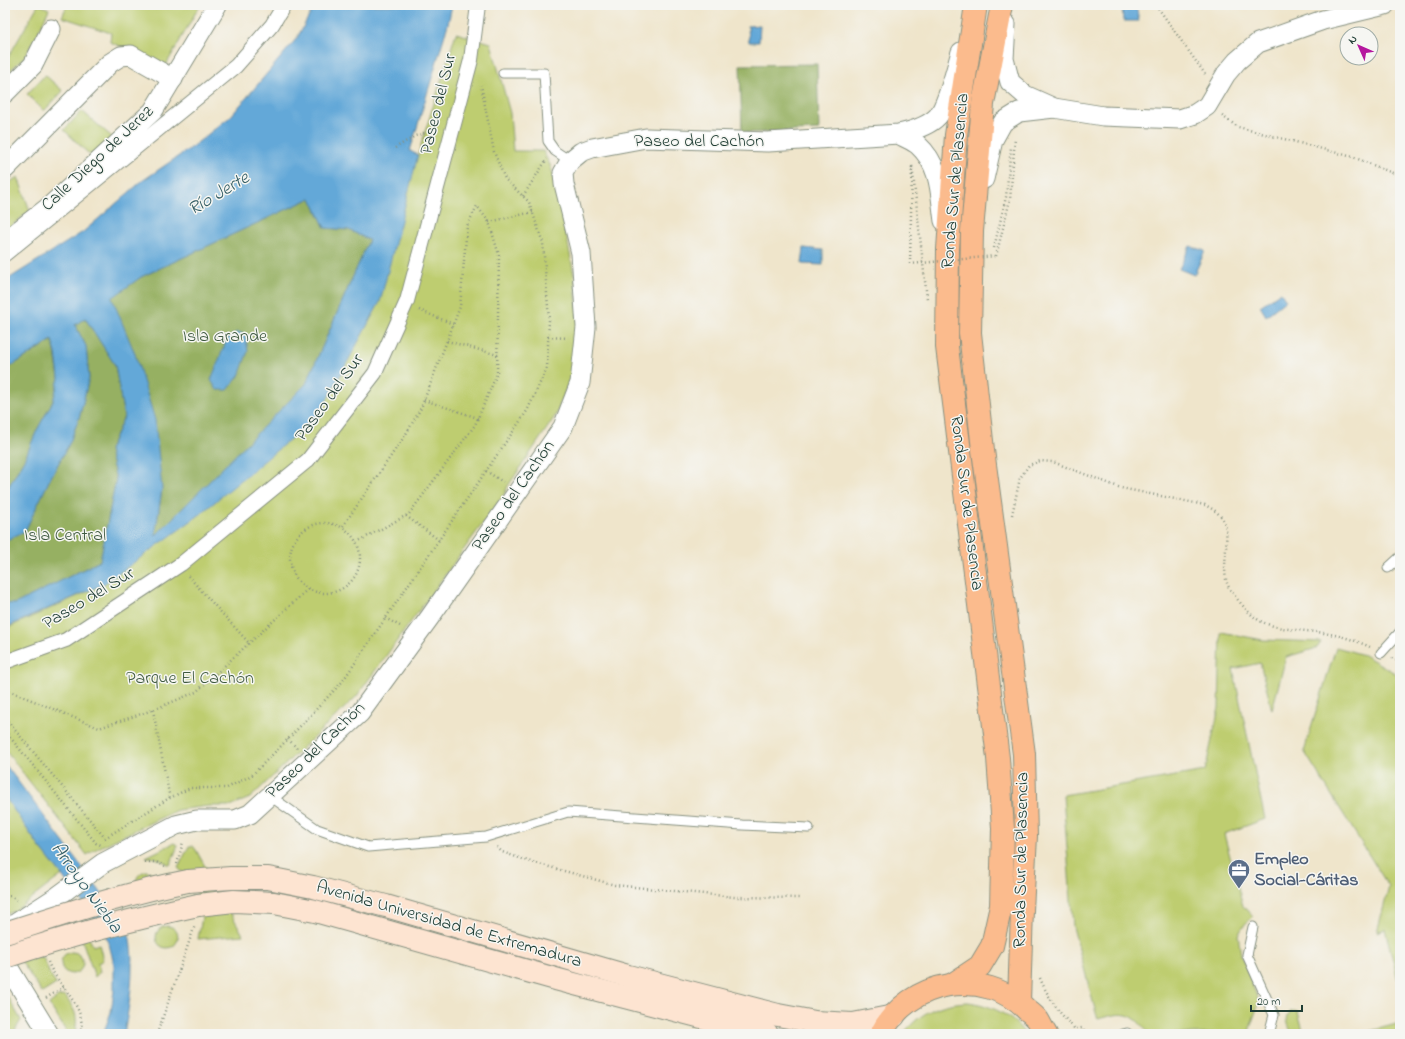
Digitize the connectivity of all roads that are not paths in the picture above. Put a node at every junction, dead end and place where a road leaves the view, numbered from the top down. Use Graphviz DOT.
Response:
graph roads {
  1 [pos="218,5"];
  2 [pos="284,5"];
  3 [pos="478,5"];
  4 [pos="1002,5"];
  5 [pos="1007,5"];
  6 [pos="1385,5"];
  7 [pos="976,6"];
  8 [pos="51,29"];
  9 [pos="503,73"];
  10 [pos="173,79"];
  11 [pos="5,93"];
  12 [pos="1054,108"];
  13 [pos="899,134"];
  14 [pos="570,161"];
  15 [pos="5,169"];
  16 [pos="972,231"];
  17 [pos="5,241"];
  18 [pos="940,253"];
  19 [pos="5,254"];
  20 [pos="1400,557"];
  21 [pos="1388,568"];
  22 [pos="1400,632"];
  23 [pos="1381,653"];
  24 [pos="5,662"];
  25 [pos="270,796"];
  26 [pos="810,828"];
  27 [pos="1253,926"];
  28 [pos="5,932"];
  29 [pos="5,957"];
  30 [pos="5,962"];
  31 [pos="953,984"];
  32 [pos="1019,1002"];
  33 [pos="894,1016"];
  34 [pos="42,1031"];
  35 [pos="767,1034"];
  36 [pos="882,1034"];
  37 [pos="1046,1034"];
  38 [pos="1122,1034"];
  39 [pos="1128,1034"];
  40 [pos="1270,1034"];
  1 -- 10 [label="street, Calle Diego de Jerez"];
  2 -- 19 [label="street"];
  3 -- 24 [label="street, Paseo del Sur"];
  4 -- 16 [label="main road, Ronda Sur de Plasencia"];
  5 -- 12 [label="street"];
  6 -- 12 [label="street"];
  7 -- 13 [label="street, Paseo del Cachón"];
  7 -- 18 [label="main road, Ronda Sur de Plasencia"];
  8 -- 11 [label="street"];
  9 -- 14 [label="lane"];
  10 -- 15 [label="street"];
  10 -- 17 [label="street, Calle Diego de Jerez"];
  12 -- 16 [label="street"];
  13 -- 14 [label="street, Paseo del Cachón"];
  13 -- 18 [label="street"];
  14 -- 25 [label="street, Paseo del Cachón"];
  16 -- 32 [label="main road, Ronda Sur de Plasencia"];
  18 -- 31 [label="main road, Ronda Sur de Plasencia"];
  20 -- 21 [label="lane"];
  22 -- 23 [label="lane"];
  25 -- 26 [label="lane"];
  25 -- 28 [label="street, Paseo del Cachón"];
  27 -- 40 [label="lane"];
  28 -- 33 [label="main road, Avenida Universidad de Extremadura, bridge"];
  29 -- 35 [label="main road, Avenida Universidad de Extremadura, bridge"];
  30 -- 34 [label="street"];
  31 -- 32 [label="main road, Ronda Sur de Plasencia"];
  31 -- 33 [label="main road, Ronda Sur de Plasencia"];
  32 -- 37 [label="main road, Ronda Sur de Plasencia"];
  33 -- 36 [label="main road, Ronda Sur de Plasencia"];
  38 -- 39 [label="lane"];
}
